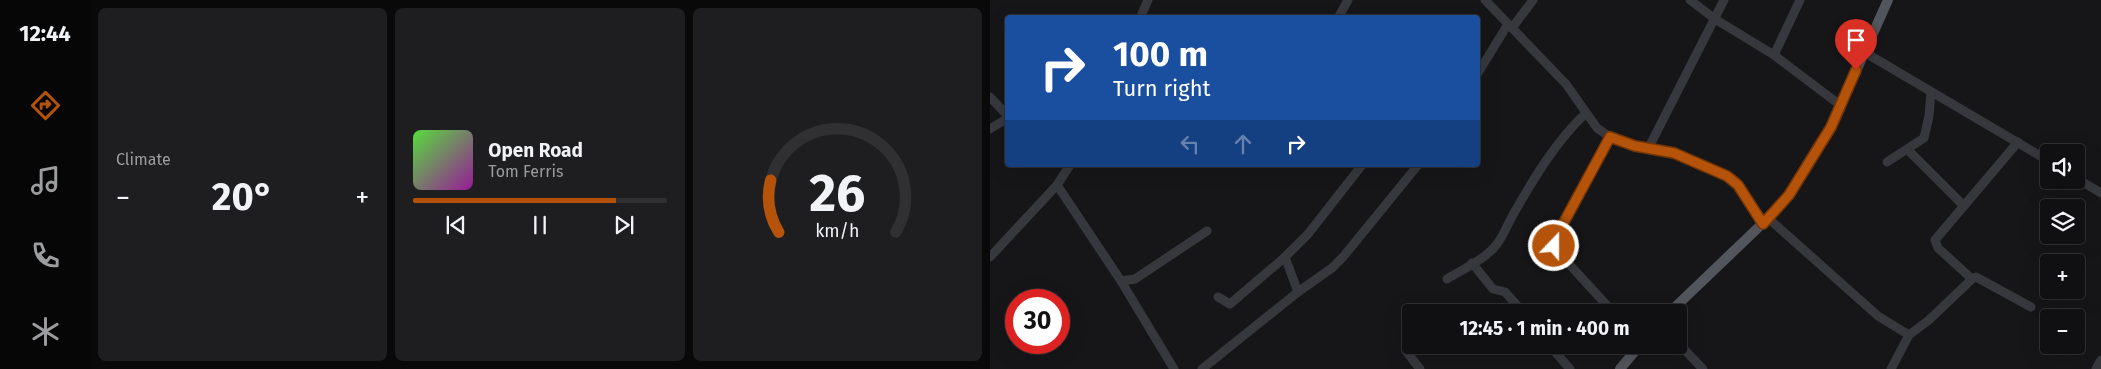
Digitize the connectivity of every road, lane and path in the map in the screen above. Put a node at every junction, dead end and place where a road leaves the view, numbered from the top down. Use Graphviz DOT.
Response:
graph roads {
  1 [pos="1148,0"];
  2 [pos="1348,0"];
  3 [pos="1485,0"];
  4 [pos="1533,0"];
  5 [pos="1690,0"];
  6 [pos="1724,0"];
  7 [pos="1800,0"];
  8 [pos="1888,0"];
  9 [pos="1141,15"];
  10 [pos="1340,15"];
  11 [pos="1715,19"];
  12 [pos="1510,26"];
  13 [pos="1864,52"];
  14 [pos="1774,55"];
  15 [pos="1480,70"];
  16 [pos="1931,92"];
  17 [pos="990,97"];
  18 [pos="1840,105"];
  19 [pos="1586,113"];
  20 [pos="1005,114"];
  21 [pos="1005,119"];
  22 [pos="990,129"];
  23 [pos="1610,137"];
  24 [pos="2018,142"];
  25 [pos="1648,149"];
  26 [pos="1908,150"];
  27 [pos="2040,155"];
  28 [pos="1887,162"];
  29 [pos="1069,167"];
  30 [pos="1360,167"];
  31 [pos="1416,167"];
  32 [pos="2085,183"];
  33 [pos="1057,185"];
  34 [pos="2101,193"];
  35 [pos="1964,206"];
  36 [pos="1765,221"];
  37 [pos="1208,231"];
  38 [pos="990,257"];
  39 [pos="1285,257"];
  40 [pos="1472,263"];
  41 [pos="1447,279"];
  42 [pos="1972,279"];
  43 [pos="1121,281"];
  44 [pos="1298,292"];
  45 [pos="1218,297"];
  46 [pos="1516,304"];
  47 [pos="1606,304"];
  48 [pos="1678,304"];
  49 [pos="2031,307"];
  50 [pos="1909,335"];
  51 [pos="1687,352"];
  52 [pos="1408,354"];
  53 [pos="1557,354"];
  54 [pos="1632,354"];
  55 [pos="2101,360"];
  56 [pos="1174,369"];
  57 [pos="1202,369"];
  58 [pos="1420,369"];
  59 [pos="1570,369"];
  60 [pos="1620,369"];
  61 [pos="1703,369"];
  62 [pos="1891,369"];
  63 [pos="2096,369"];
  1 -- 9 [label="street"];
  2 -- 10 [label="street"];
  3 -- 12 [label="street"];
  4 -- 12 [label="street"];
  5 -- 11 [label="street"];
  6 -- 11 [label="street"];
  7 -- 14 [label="street"];
  8 -- 13 [label="main road"];
  11 -- 14 [label="street"];
  11 -- 25 [label="street"];
  12 -- 15 [label="street"];
  12 -- 19 [label="street"];
  13 -- 16 [label="street"];
  13 -- 18 [label="main road"];
  14 -- 18 [label="street"];
  16 -- 24 [label="street"];
  16 -- 26 [label="street"];
  17 -- 20 [label="street"];
  18 -- 36 [label="main road"];
  19 -- 23 [label="street"];
  19 -- 40 [label="street"];
  21 -- 22 [label="street"];
  23 -- 25 [label="street"];
  23 -- 47 [label="street"];
  24 -- 27 [label="street"];
  24 -- 35 [label="street"];
  25 -- 36 [label="street"];
  26 -- 28 [label="street"];
  26 -- 35 [label="street"];
  29 -- 33 [label="street"];
  30 -- 39 [label="street"];
  31 -- 44 [label="street"];
  32 -- 34 [label="street"];
  33 -- 38 [label="street"];
  33 -- 43 [label="street"];
  35 -- 42 [label="street"];
  36 -- 48 [label="main road"];
  36 -- 50 [label="street"];
  37 -- 43 [label="street"];
  39 -- 44 [label="street"];
  39 -- 45 [label="street"];
  40 -- 41 [label="street"];
  40 -- 46 [label="street"];
  42 -- 49 [label="street"];
  42 -- 50 [label="street"];
  43 -- 56 [label="street"];
  44 -- 57 [label="street"];
  50 -- 62 [label="street"];
  51 -- 61 [label="street"];
  52 -- 58 [label="street"];
  53 -- 59 [label="street"];
  54 -- 60 [label="main road"];
  55 -- 63 [label="street"];
}
